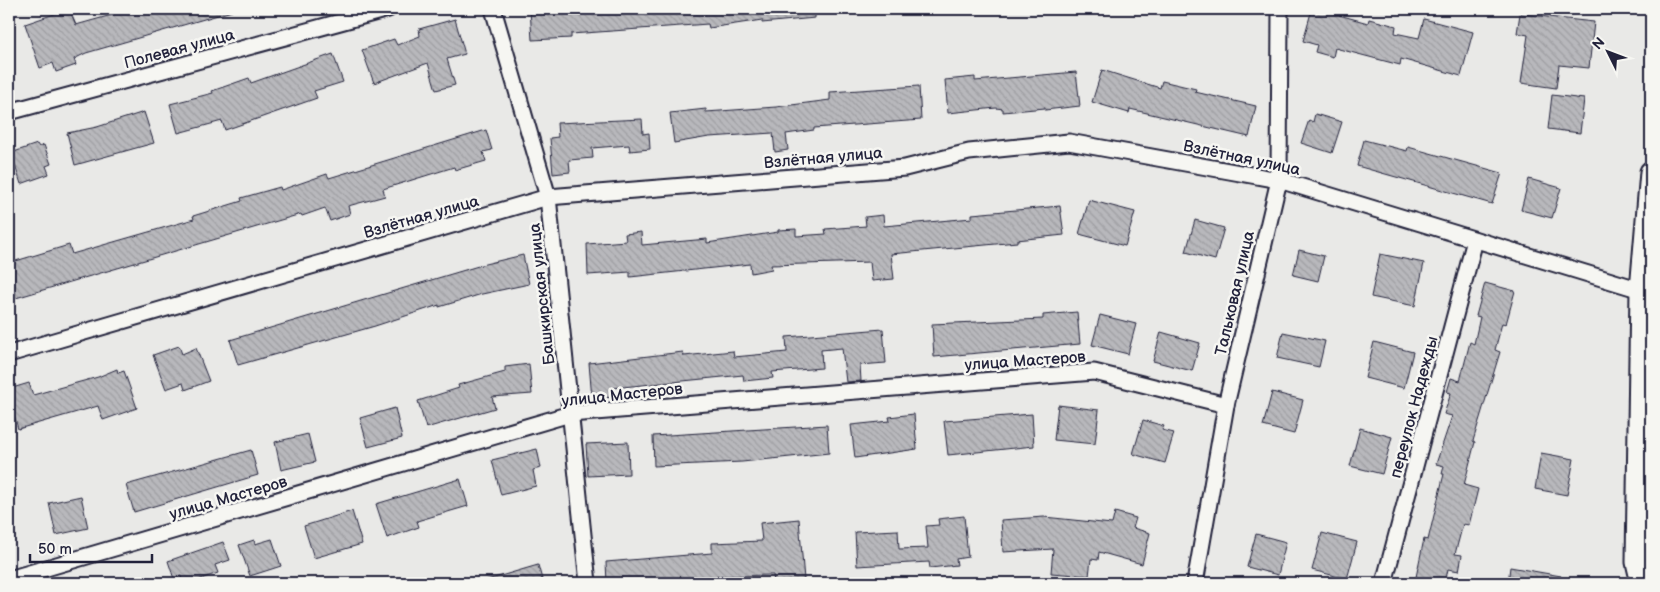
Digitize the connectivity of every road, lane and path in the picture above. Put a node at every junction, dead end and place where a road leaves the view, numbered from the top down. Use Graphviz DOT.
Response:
graph roads {
  1 [pos="388,9"];
  2 [pos="493,9"];
  3 [pos="1280,9"];
  4 [pos="9,112"];
  5 [pos="1651,172"];
  6 [pos="1279,180"];
  7 [pos="548,197"];
  8 [pos="1475,240"];
  9 [pos="1642,290"];
  10 [pos="9,354"];
  11 [pos="1226,405"];
  12 [pos="570,414"];
  13 [pos="1645,482"];
  14 [pos="9,579"];
  15 [pos="588,583"];
  16 [pos="1195,583"];
  17 [pos="1384,583"];
  18 [pos="1642,583"];
  1 -- 4 [label="street, Полевая улица"];
  2 -- 7 [label="street, Башкирская улица"];
  3 -- 6 [label="street, Тальковая улица"];
  5 -- 9 [label="main road"];
  6 -- 7 [label="street, Взлётная улица"];
  6 -- 8 [label="street, Взлётная улица"];
  6 -- 11 [label="street, Тальковая улица"];
  7 -- 10 [label="street, Взлётная улица"];
  7 -- 12 [label="street, Башкирская улица"];
  8 -- 9 [label="street, Взлётная улица"];
  8 -- 17 [label="street, переулок Надежды"];
  9 -- 13 [label="main road"];
  11 -- 12 [label="street, улица Мастеров"];
  11 -- 16 [label="street, Тальковая улица"];
  12 -- 14 [label="street, улица Мастеров"];
  12 -- 15 [label="street, Башкирская улица"];
  13 -- 18 [label="main road"];
}
